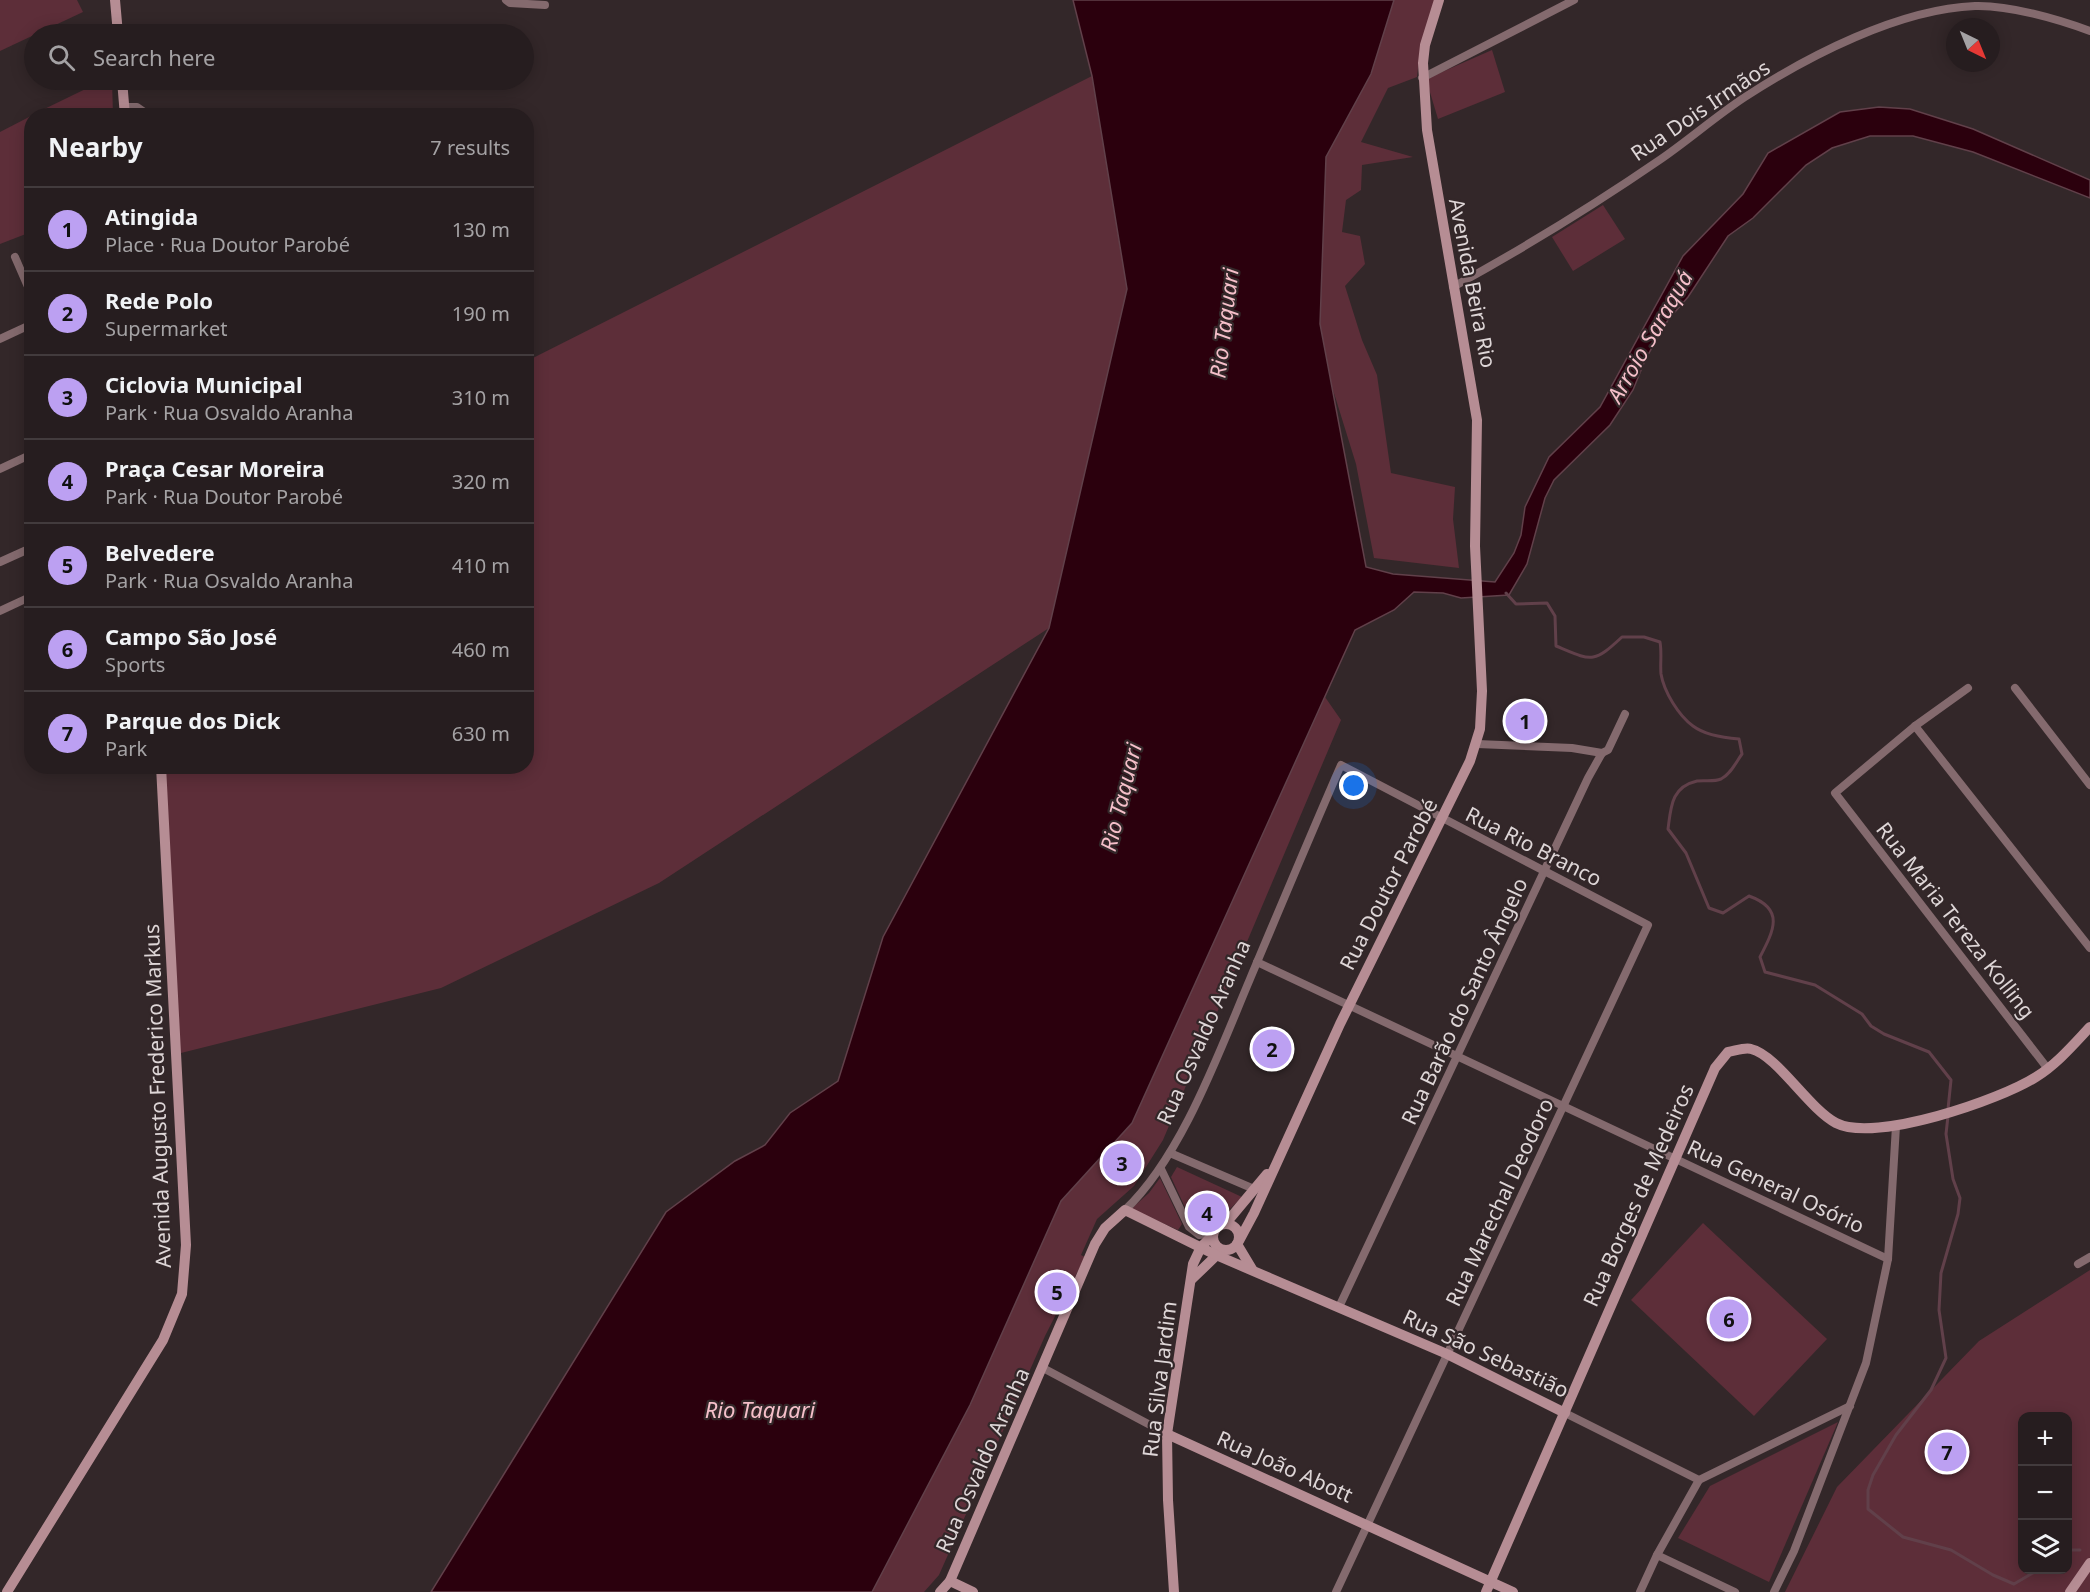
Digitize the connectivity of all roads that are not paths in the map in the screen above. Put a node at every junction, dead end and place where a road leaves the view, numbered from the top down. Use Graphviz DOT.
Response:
graph roads {
  1 [pos="115,0"];
  2 [pos="506,0"];
  3 [pos="1439,0"];
  4 [pos="1574,0"];
  5 [pos="1976,3"];
  6 [pos="545,5"];
  7 [pos="117,24"];
  8 [pos="2090,31"];
  9 [pos="1422,78"];
  10 [pos="123,90"];
  11 [pos="125,108"];
  12 [pos="15,256"];
  13 [pos="24,277"];
  14 [pos="1453,287"];
  15 [pos="24,328"];
  16 [pos="0,339"];
  17 [pos="24,458"];
  18 [pos="0,469"];
  19 [pos="24,551"];
  20 [pos="0,562"];
  21 [pos="24,600"];
  22 [pos="1479,605"];
  23 [pos="0,611"];
  24 [pos="1968,688"];
  25 [pos="2015,688"];
  26 [pos="1625,714"];
  27 [pos="1915,726"];
  28 [pos="1477,744"];
  29 [pos="1602,753"];
  30 [pos="1341,765"];
  31 [pos="161,774"];
  32 [pos="2090,785"];
  33 [pos="1442,820"];
  34 [pos="1545,871"];
  35 [pos="1648,925"];
  36 [pos="2090,948"];
  37 [pos="1257,962"];
  38 [pos="1349,1006"];
  39 [pos="2090,1028"];
  40 [pos="1457,1058"];
  41 [pos="2048,1069"];
  42 [pos="1564,1106"];
  43 [pos="1896,1126"];
  44 [pos="1170,1153"];
  45 [pos="1675,1159"];
  46 [pos="1274,1167"];
  47 [pos="1161,1169"];
  48 [pos="1254,1190"];
  49 [pos="1125,1210"];
  50 [pos="1226,1223"];
  51 [pos="1212,1234"];
  52 [pos="1238,1243"];
  53 [pos="1201,1247"];
  54 [pos="1219,1252"];
  55 [pos="2090,1257"];
  56 [pos="1888,1259"];
  57 [pos="2078,1264"];
  58 [pos="1252,1269"];
  59 [pos="1192,1279"];
  60 [pos="1340,1307"];
  61 [pos="1447,1354"];
  62 [pos="1043,1368"];
  63 [pos="1850,1406"];
  64 [pos="1565,1413"];
  65 [pos="1167,1434"];
  66 [pos="1699,1480"];
  67 [pos="1368,1524"];
  68 [pos="1657,1555"];
  69 [pos="2090,1563"];
  70 [pos="950,1581"];
  71 [pos="1488,1587"];
  72 [pos="7,1592"];
  73 [pos="940,1592"];
  74 [pos="973,1592"];
  75 [pos="1174,1592"];
  76 [pos="1336,1592"];
  77 [pos="1513,1592"];
  78 [pos="1640,1592"];
  79 [pos="1735,1592"];
  80 [pos="1774,1592"];
  81 [pos="2070,1592"];
  1 -- 7 [label="main road"];
  2 -- 6 [label="street"];
  3 -- 9 [label="main road, Avenida Beira Rio"];
  4 -- 9 [label="street"];
  5 -- 8 [label="street, Rua Dois Irmãos"];
  5 -- 14 [label="street, Rua Dois Irmãos"];
  9 -- 14 [label="main road, Avenida Beira Rio"];
  10 -- 11 [label="main road"];
  12 -- 13 [label="street"];
  14 -- 22 [label="main road, Avenida Beira Rio"];
  15 -- 16 [label="street"];
  17 -- 18 [label="street"];
  19 -- 20 [label="street"];
  21 -- 23 [label="street"];
  22 -- 28 [label="main road, Rua Doutor Parobé"];
  24 -- 27 [label="street"];
  25 -- 32 [label="street"];
  26 -- 29 [label="street, Rua Barão do Santo Ângelo"];
  27 -- 36 [label="street"];
  27 -- 41 [label="street, Rua Maria Tereza Kolling"];
  28 -- 29 [label="street"];
  28 -- 33 [label="main road, Rua Doutor Parobé"];
  29 -- 34 [label="street, Rua Barão do Santo Ângelo"];
  30 -- 33 [label="street, Rua Rio Branco"];
  30 -- 37 [label="street, Rua Osvaldo Aranha"];
  31 -- 72 [label="main road, Avenida Augusto Frederico Markus"];
  33 -- 34 [label="street, Rua Rio Branco"];
  33 -- 38 [label="main road, Rua Doutor Parobé"];
  34 -- 35 [label="street, Rua Rio Branco"];
  34 -- 40 [label="street, Rua Barão do Santo Ângelo"];
  35 -- 42 [label="street, Rua Marechal Deodoro"];
  37 -- 38 [label="street, Rua General Osório"];
  37 -- 44 [label="street, Rua Osvaldo Aranha"];
  38 -- 40 [label="street, Rua General Osório"];
  38 -- 46 [label="main road, Rua Doutor Parobé"];
  39 -- 41 [label="main road, Rua Borges de Medeiros"];
  40 -- 42 [label="street, Rua General Osório"];
  40 -- 60 [label="street, Rua Barão do Santo Ângelo"];
  41 -- 43 [label="main road, Rua Borges de Medeiros"];
  42 -- 45 [label="street, Rua General Osório"];
  42 -- 61 [label="street, Rua Marechal Deodoro"];
  43 -- 45 [label="main road, Rua Borges de Medeiros"];
  43 -- 56 [label="street"];
  44 -- 47 [label="street, Rua Osvaldo Aranha"];
  44 -- 48 [label="street"];
  45 -- 56 [label="street, Rua General Osório"];
  45 -- 64 [label="main road, Rua Borges de Medeiros"];
  46 -- 48 [label="main road, Rua Doutor Parobé"];
  46 -- 52 [label="main road, Rua Doutor Parobé"];
  47 -- 49 [label="street, Rua Osvaldo Aranha"];
  47 -- 51 [label="street"];
  48 -- 50 [label="main road, Rua Doutor Parobé"];
  49 -- 53 [label="main road, Rua São Sebastião"];
  49 -- 62 [label="main road, Rua Osvaldo Aranha"];
  50 -- 51 [label="main road"];
  50 -- 52 [label="main road"];
  51 -- 53 [label="main road, Rua Silva Jardim"];
  51 -- 54 [label="main road"];
  52 -- 54 [label="main road"];
  52 -- 58 [label="main road"];
  53 -- 54 [label="main road, Rua São Sebastião"];
  53 -- 59 [label="main road, Rua Silva Jardim"];
  54 -- 58 [label="main road, Rua São Sebastião"];
  54 -- 59 [label="main road, Rua Silva Jardim"];
  55 -- 57 [label="street"];
  56 -- 63 [label="street"];
  58 -- 60 [label="main road, Rua São Sebastião"];
  59 -- 65 [label="main road, Rua Silva Jardim"];
  60 -- 61 [label="main road, Rua São Sebastião"];
  61 -- 64 [label="main road, Rua São Sebastião"];
  61 -- 67 [label="street, Rua Marechal Deodoro"];
  62 -- 65 [label="street, Rua João Abott"];
  62 -- 70 [label="main road, Rua Osvaldo Aranha"];
  63 -- 66 [label="street"];
  63 -- 80 [label="street"];
  64 -- 66 [label="street, Rua São Sebastião"];
  64 -- 71 [label="main road, Rua Borges de Medeiros"];
  65 -- 67 [label="main road, Rua João Abott"];
  65 -- 75 [label="main road, Rua Silva Jardim"];
  66 -- 68 [label="street"];
  67 -- 71 [label="main road, Rua João Abott"];
  67 -- 76 [label="street, Rua Marechal Deodoro"];
  68 -- 78 [label="street"];
  68 -- 79 [label="street"];
  69 -- 81 [label="main road"];
  70 -- 73 [label="main road, Rua Osvaldo Aranha"];
  70 -- 74 [label="main road"];
  71 -- 77 [label="main road, Rua João Abott"];
}
